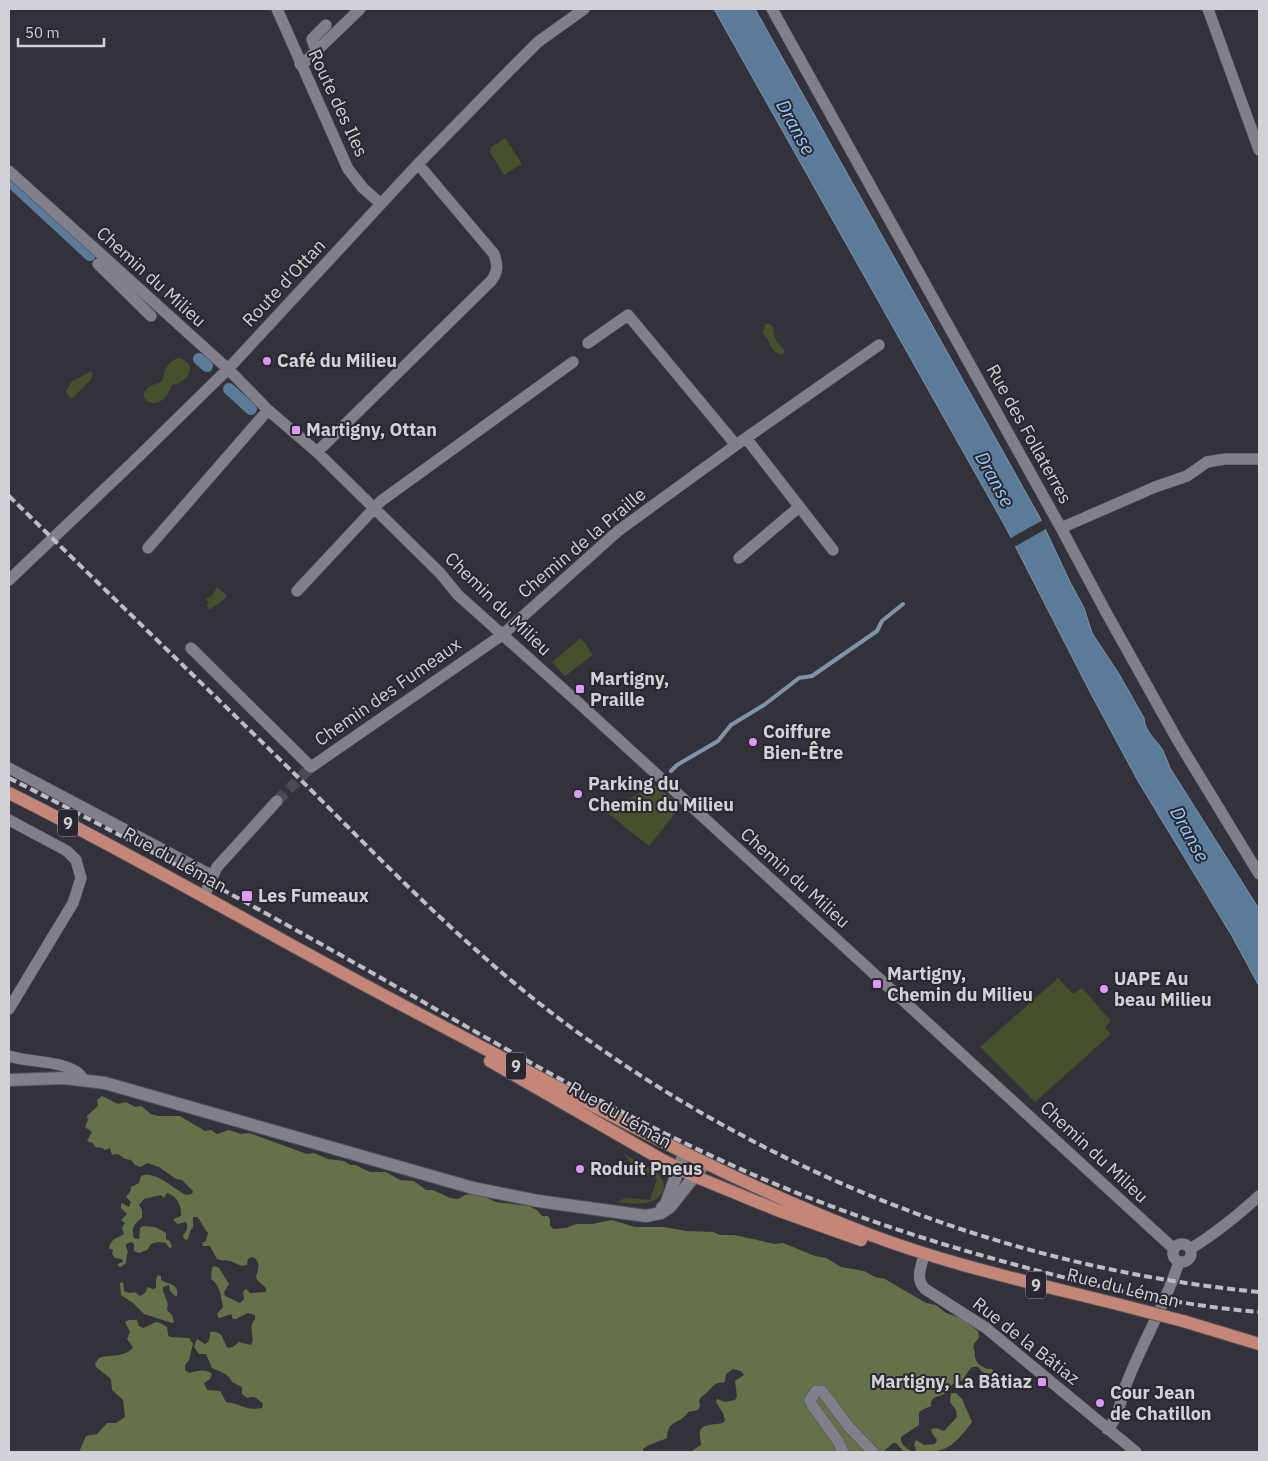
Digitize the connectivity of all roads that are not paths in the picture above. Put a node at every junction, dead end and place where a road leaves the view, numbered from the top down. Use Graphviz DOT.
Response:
graph roads {
  1 [pos="277,9"];
  2 [pos="360,9"];
  3 [pos="584,9"];
  4 [pos="772,9"];
  5 [pos="1208,9"];
  6 [pos="326,25"];
  7 [pos="318,49"];
  8 [pos="300,64"];
  9 [pos="1259,150"];
  10 [pos="418,164"];
  11 [pos="9,171"];
  12 [pos="381,204"];
  13 [pos="98,264"];
  14 [pos="151,316"];
  15 [pos="588,343"];
  16 [pos="879,345"];
  17 [pos="573,362"];
  18 [pos="228,370"];
  19 [pos="268,410"];
  20 [pos="746,438"];
  21 [pos="736,446"];
  22 [pos="317,452"];
  23 [pos="1259,459"];
  24 [pos="799,507"];
  25 [pos="374,509"];
  26 [pos="1061,528"];
  27 [pos="148,548"];
  28 [pos="833,550"];
  29 [pos="738,558"];
  30 [pos="9,580"];
  31 [pos="297,591"];
  32 [pos="502,635"];
  33 [pos="191,648"];
  34 [pos="9,768"];
  35 [pos="9,793"];
  36 [pos="277,801"];
  37 [pos="9,820"];
  38 [pos="1259,874"];
  39 [pos="213,876"];
  40 [pos="204,896"];
  41 [pos="349,977"];
  42 [pos="9,1009"];
  43 [pos="9,1056"];
  44 [pos="83,1079"];
  45 [pos="9,1080"];
  46 [pos="684,1154"];
  47 [pos="704,1164"];
  48 [pos="678,1168"];
  49 [pos="694,1176"];
  50 [pos="1259,1196"];
  51 [pos="639,1215"];
  52 [pos="1174,1249"];
  53 [pos="1190,1249"];
  54 [pos="922,1255"];
  55 [pos="1179,1262"];
  56 [pos="1259,1344"];
  57 [pos="1107,1428"];
  58 [pos="843,1452"];
  59 [pos="873,1452"];
  60 [pos="1136,1452"];
  1 -- 8 [label="street, Route des Iles"];
  2 -- 7 [label="street"];
  3 -- 10 [label="street, Route d'Ottan"];
  4 -- 26 [label="street, Rue des Follaterres"];
  5 -- 9 [label="street"];
  6 -- 7 [label="street"];
  7 -- 8 [label="street"];
  8 -- 12 [label="street, Route des Iles"];
  10 -- 12 [label="street, Route d'Ottan"];
  10 -- 22 [label="street"];
  11 -- 18 [label="street, Chemin du Milieu"];
  12 -- 18 [label="street, Route d'Ottan"];
  13 -- 14 [label="street"];
  15 -- 21 [label="street"];
  16 -- 20 [label="street, Chemin de la Praille"];
  17 -- 25 [label="street"];
  18 -- 19 [label="street, Chemin du Milieu"];
  18 -- 30 [label="street, Route d'Ottan"];
  19 -- 22 [label="street, Chemin du Milieu"];
  19 -- 27 [label="street"];
  20 -- 21 [label="street, Chemin de la Praille"];
  20 -- 24 [label="street"];
  21 -- 32 [label="street, Chemin de la Praille"];
  22 -- 25 [label="street, Chemin du Milieu"];
  23 -- 26 [label="street"];
  24 -- 28 [label="street"];
  24 -- 29 [label="street"];
  25 -- 31 [label="street"];
  25 -- 32 [label="street, Chemin du Milieu"];
  26 -- 38 [label="street, Rue des Follaterres"];
  32 -- 33 [label="street, Chemin des Fumeaux"];
  32 -- 52 [label="street, Chemin du Milieu"];
  34 -- 39 [label="street"];
  35 -- 40 [label="main road, Rue du Léman / 9"];
  36 -- 39 [label="street"];
  37 -- 42 [label="street"];
  39 -- 40 [label="street"];
  40 -- 41 [label="main road, Rue du Léman / 9"];
  41 -- 46 [label="main road, Rue du Léman / 9"];
  41 -- 48 [label="main road, Rue du Léman / 9"];
  43 -- 44 [label="street"];
  44 -- 45 [label="street"];
  44 -- 51 [label="street"];
  46 -- 47 [label="main road, Rue du Léman / 9"];
  46 -- 48 [label="street"];
  47 -- 49 [label="street"];
  47 -- 54 [label="main road, Rue du Léman / 9"];
  48 -- 49 [label="main road, Rue du Léman / 9"];
  48 -- 51 [label="street"];
  49 -- 51 [label="street"];
  49 -- 54 [label="main road, Rue du Léman / 9"];
  50 -- 53 [label="street"];
  52 -- 53 [label="street"];
  52 -- 55 [label="street"];
  53 -- 55 [label="street"];
  54 -- 56 [label="main road, Rue du Léman / 9, bridge"];
  54 -- 57 [label="street, Rue de la Bâtiaz"];
  55 -- 57 [label="street"];
  57 -- 60 [label="street, Rue de la Bâtiaz"];
  58 -- 59 [label="street"];
}
